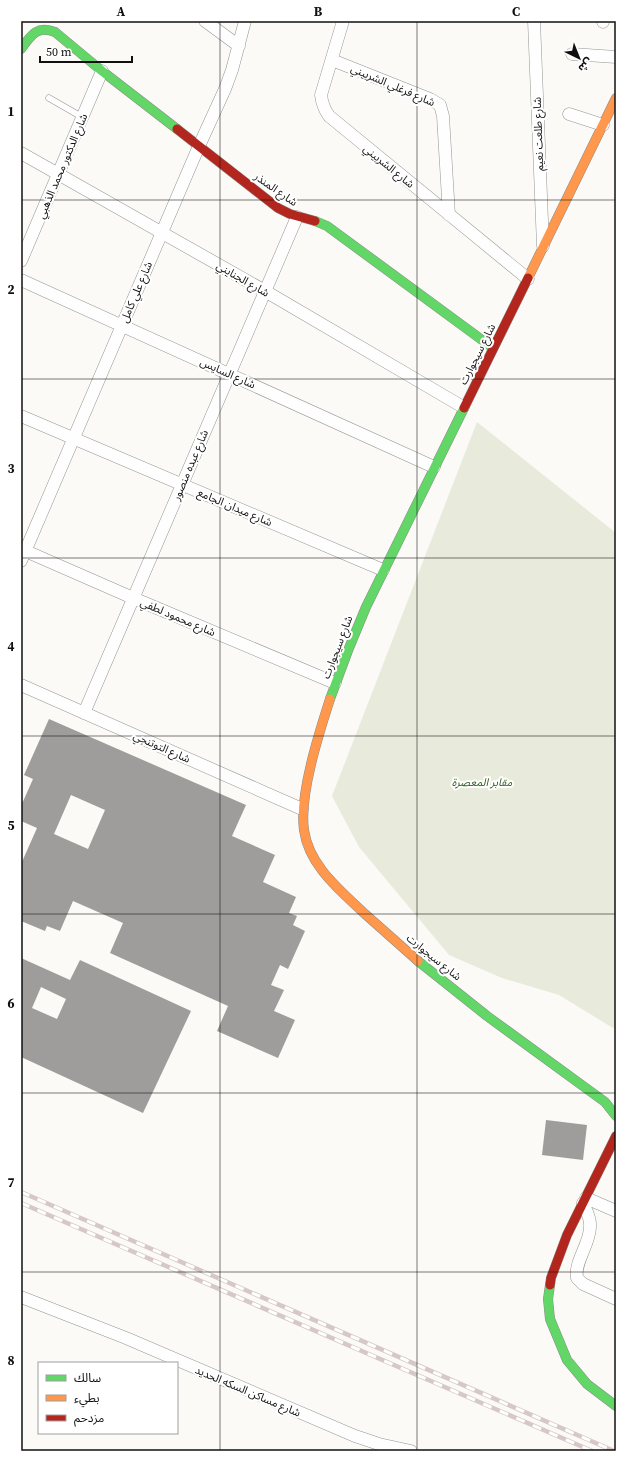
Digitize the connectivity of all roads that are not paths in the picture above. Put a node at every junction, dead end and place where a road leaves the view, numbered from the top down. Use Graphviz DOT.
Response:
graph roads {
  1 [pos="205,21"];
  2 [pos="245,21"];
  3 [pos="343,21"];
  4 [pos="534,21"];
  5 [pos="239,46"];
  6 [pos="21,49"];
  7 [pos="572,54"];
  8 [pos="616,58"];
  9 [pos="332,60"];
  10 [pos="102,71"];
  11 [pos="49,98"];
  12 [pos="616,98"];
  13 [pos="569,114"];
  14 [pos="82,117"];
  15 [pos="603,125"];
  16 [pos="199,146"];
  17 [pos="21,153"];
  18 [pos="58,174"];
  19 [pos="449,215"];
  20 [pos="297,217"];
  21 [pos="162,233"];
  22 [pos="543,248"];
  23 [pos="21,261"];
  24 [pos="528,279"];
  25 [pos="21,280"];
  26 [pos="265,291"];
  27 [pos="122,326"];
  28 [pos="493,348"];
  29 [pos="229,374"];
  30 [pos="463,407"];
  31 [pos="21,416"];
  32 [pos="74,438"];
  33 [pos="434,467"];
  34 [pos="182,484"];
  35 [pos="22,554"];
  36 [pos="383,570"];
  37 [pos="133,598"];
  38 [pos="335,683"];
  39 [pos="21,685"];
  40 [pos="84,713"];
  41 [pos="302,809"];
  42 [pos="616,1116"];
  43 [pos="616,1136"];
  44 [pos="585,1200"];
  45 [pos="616,1211"];
  46 [pos="21,1297"];
  47 [pos="616,1299"];
  48 [pos="616,1406"];
  49 [pos="411,1451"];
  1 -- 5 [label="street"];
  2 -- 5 [label="street, شارع علي كامل"];
  3 -- 9 [label="street, شارع الشربيني"];
  4 -- 22 [label="street, شارع طلعت نعيم"];
  5 -- 16 [label="street, شارع علي كامل"];
  6 -- 10 [label="street, شارع المنذر"];
  7 -- 8 [label="street"];
  9 -- 19 [label="street, شارع الشربيني"];
  9 -- 19 [label="street, شارع فرغلي الشربيني"];
  10 -- 14 [label="street, شارع الدكتور محمد الذهبي"];
  10 -- 16 [label="street, شارع المنذر"];
  11 -- 14 [label="lane"];
  12 -- 15 [label="street, شارع سيجوارت"];
  13 -- 15 [label="street"];
  14 -- 18 [label="street, شارع الدكتور محمد الذهبي"];
  15 -- 22 [label="street, شارع سيجوارت"];
  16 -- 20 [label="street, شارع المنذر"];
  16 -- 21 [label="street, شارع علي كامل"];
  17 -- 18 [label="street, شارع الجنايني"];
  18 -- 21 [label="street, شارع الجنايني"];
  18 -- 23 [label="street, شارع الدكتور محمد الذهبي"];
  19 -- 24 [label="street, شارع الشربيني"];
  20 -- 26 [label="street, شارع عبده منصور"];
  20 -- 28 [label="street, شارع المنذر"];
  21 -- 26 [label="street, شارع الجنايني"];
  21 -- 27 [label="street, شارع علي كامل"];
  22 -- 24 [label="street, شارع سيجوارت"];
  24 -- 28 [label="street, شارع سيجوارت"];
  25 -- 27 [label="street, شارع السايس"];
  26 -- 29 [label="street, شارع عبده منصور"];
  26 -- 30 [label="street, شارع الجنايني"];
  27 -- 29 [label="street, شارع السايس"];
  27 -- 32 [label="street, شارع علي كامل"];
  28 -- 30 [label="street, شارع سيجوارت"];
  29 -- 33 [label="street, شارع السايس"];
  29 -- 34 [label="street, شارع عبده منصور"];
  30 -- 33 [label="street, شارع سيجوارت"];
  31 -- 32 [label="street, شارع ميدان الجامع"];
  32 -- 34 [label="street, شارع ميدان الجامع"];
  32 -- 35 [label="street, شارع علي كامل"];
  33 -- 36 [label="street, شارع سيجوارت"];
  34 -- 36 [label="street, شارع ميدان الجامع"];
  34 -- 37 [label="street, شارع عبده منصور"];
  35 -- 37 [label="street, شارع محمود لطفي"];
  36 -- 38 [label="street, شارع سيجوارت"];
  37 -- 38 [label="street, شارع محمود لطفي"];
  37 -- 40 [label="street, شارع عبده منصور"];
  38 -- 41 [label="street, شارع سيجوارت"];
  39 -- 40 [label="street, شارع التوتنجي"];
  40 -- 41 [label="street, شارع التوتنجي"];
  41 -- 42 [label="street, شارع سيجوارت"];
  43 -- 44 [label="street"];
  44 -- 45 [label="street"];
  44 -- 47 [label="street"];
  44 -- 48 [label="street"];
  46 -- 49 [label="street, شارع مساكن السكه الحديد"];
}
